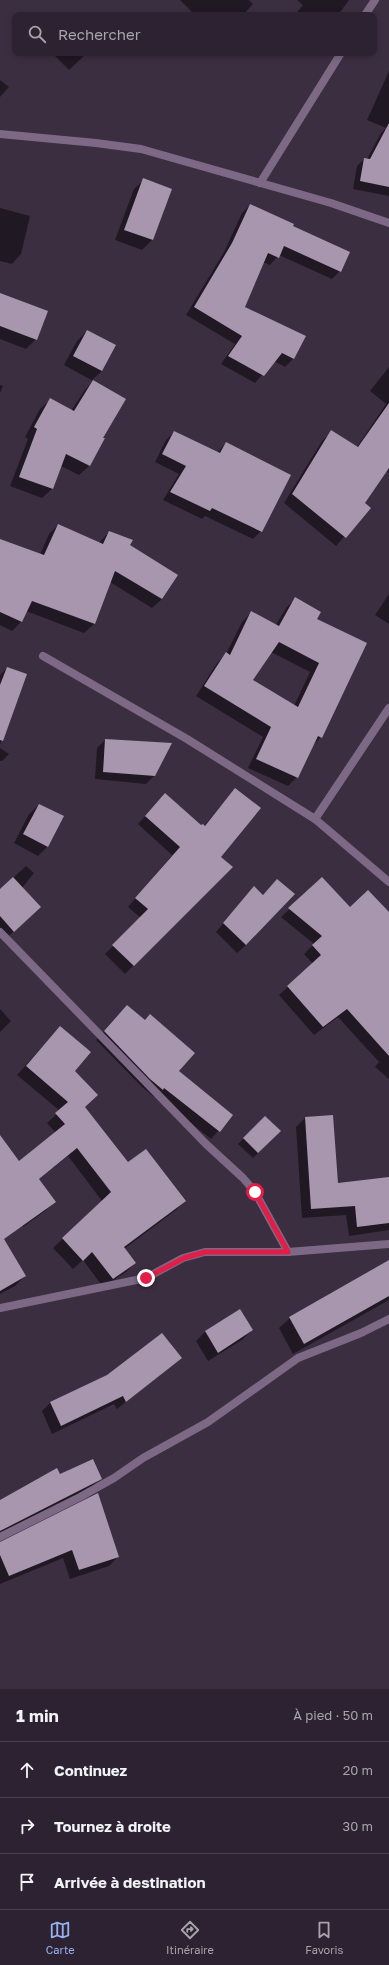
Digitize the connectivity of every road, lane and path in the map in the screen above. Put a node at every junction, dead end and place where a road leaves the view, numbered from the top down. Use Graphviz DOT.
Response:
graph roads {
  1 [pos="375,0"];
  2 [pos="367,12"];
  3 [pos="340,56"];
  4 [pos="0,134"];
  5 [pos="260,183"];
  6 [pos="389,223"];
  7 [pos="43,656"];
  8 [pos="389,708"];
  9 [pos="316,819"];
  10 [pos="389,882"];
  11 [pos="0,932"];
  12 [pos="389,1244"];
  13 [pos="288,1252"];
  14 [pos="0,1308"];
  15 [pos="389,1319"];
  16 [pos="0,1537"];
  1 -- 2 [label="street"];
  3 -- 5 [label="street"];
  4 -- 5 [label="street"];
  5 -- 6 [label="street"];
  7 -- 9 [label="street"];
  8 -- 9 [label="street"];
  9 -- 10 [label="street"];
  11 -- 13 [label="street"];
  12 -- 13 [label="street"];
  13 -- 14 [label="street"];
  15 -- 16 [label="street"];
}
